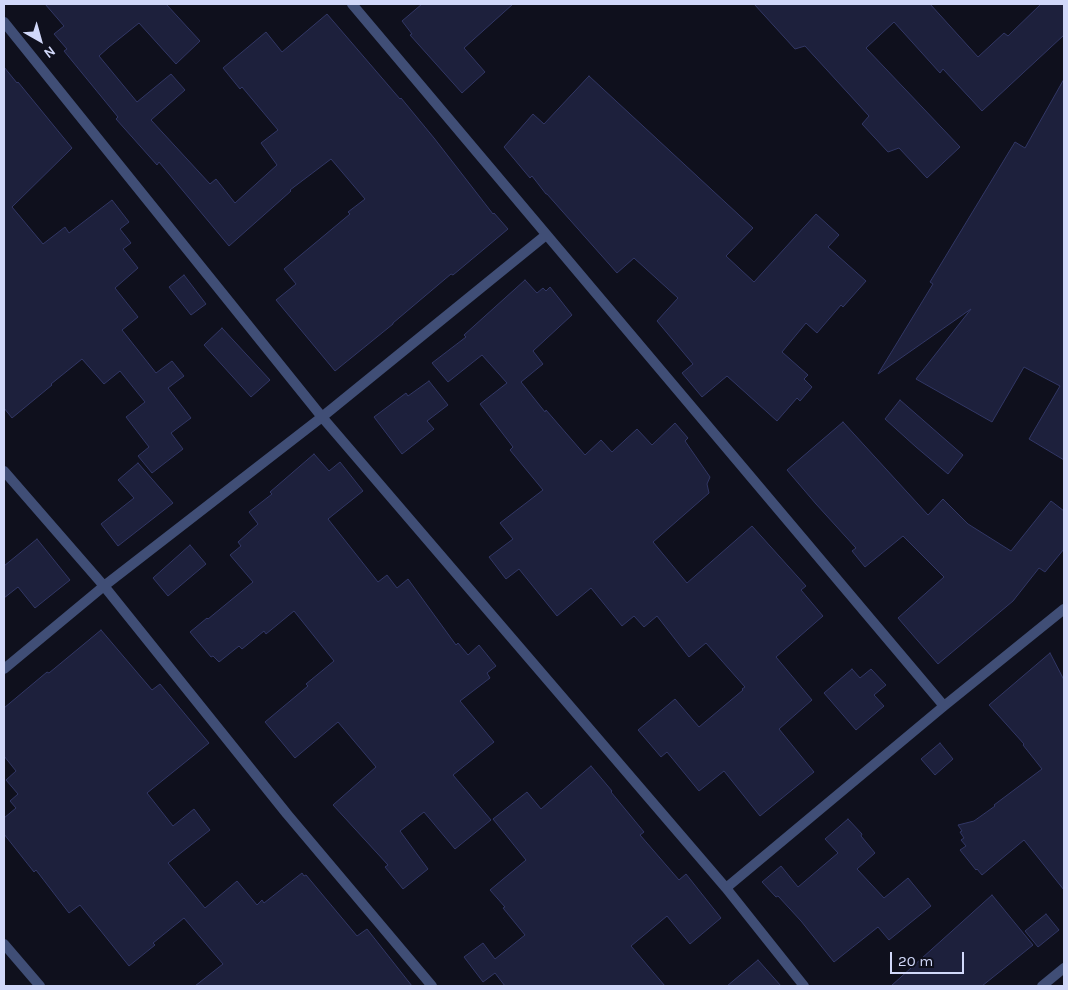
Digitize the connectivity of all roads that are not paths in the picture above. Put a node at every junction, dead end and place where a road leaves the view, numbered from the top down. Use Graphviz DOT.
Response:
graph roads {
  1 [pos="352,4"];
  2 [pos="4,22"];
  3 [pos="546,235"];
  4 [pos="322,417"];
  5 [pos="4,471"];
  6 [pos="104,586"];
  7 [pos="1064,609"];
  8 [pos="4,669"];
  9 [pos="944,706"];
  10 [pos="726,888"];
  11 [pos="4,944"];
  12 [pos="1064,968"];
  13 [pos="40,986"];
  14 [pos="432,986"];
  15 [pos="804,986"];
  16 [pos="1042,986"];
  1 -- 3 [label="street"];
  2 -- 4 [label="street"];
  3 -- 4 [label="street"];
  3 -- 9 [label="street"];
  4 -- 6 [label="street"];
  4 -- 10 [label="street"];
  5 -- 6 [label="street"];
  6 -- 8 [label="street"];
  6 -- 14 [label="street"];
  7 -- 9 [label="street"];
  9 -- 10 [label="street"];
  10 -- 15 [label="street"];
  11 -- 13 [label="street"];
  12 -- 16 [label="street"];
}
